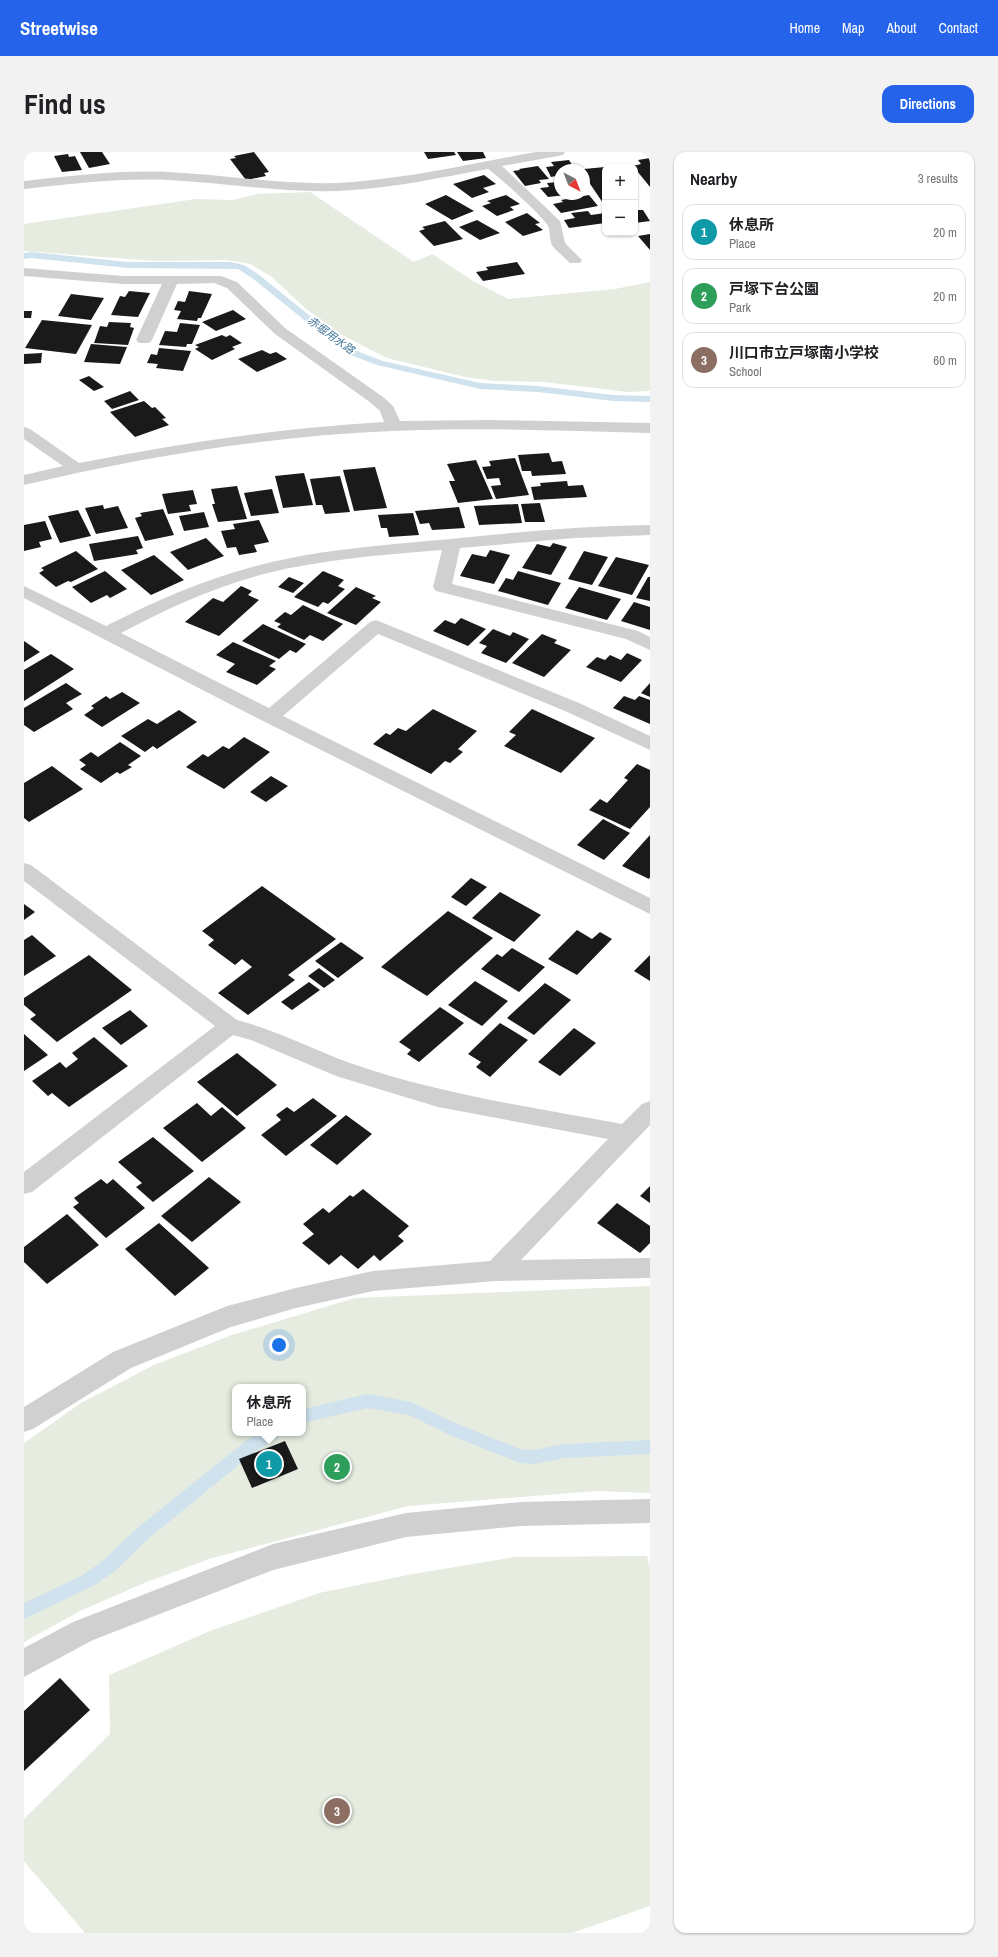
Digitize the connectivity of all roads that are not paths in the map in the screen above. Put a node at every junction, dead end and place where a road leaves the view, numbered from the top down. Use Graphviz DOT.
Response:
graph roads {
  1 [pos="558,152"];
  2 [pos="490,164"];
  3 [pos="24,185"];
  4 [pos="575,260"];
  5 [pos="24,272"];
  6 [pos="171,280"];
  7 [pos="144,340"];
  8 [pos="394,426"];
  9 [pos="650,428"];
  10 [pos="24,432"];
  11 [pos="76,468"];
  12 [pos="24,480"];
  13 [pos="650,530"];
  14 [pos="452,544"];
  15 [pos="24,591"];
  16 [pos="107,633"];
  17 [pos="650,644"];
  18 [pos="270,717"];
  19 [pos="650,744"];
  20 [pos="24,870"];
  21 [pos="650,907"];
  22 [pos="230,1026"];
  23 [pos="650,1110"];
  24 [pos="627,1134"];
  25 [pos="24,1185"];
  26 [pos="650,1268"];
  27 [pos="496,1271"];
  28 [pos="24,1421"];
  29 [pos="650,1511"];
  30 [pos="24,1663"];
  1 -- 2 [label="street"];
  2 -- 3 [label="street"];
  2 -- 4 [label="street"];
  5 -- 6 [label="street"];
  6 -- 7 [label="street"];
  6 -- 8 [label="street"];
  8 -- 9 [label="street"];
  8 -- 11 [label="street"];
  10 -- 11 [label="street"];
  11 -- 12 [label="street"];
  13 -- 14 [label="street"];
  14 -- 16 [label="street"];
  14 -- 17 [label="street"];
  15 -- 16 [label="street"];
  16 -- 18 [label="street"];
  18 -- 19 [label="street"];
  18 -- 21 [label="street"];
  20 -- 22 [label="street"];
  22 -- 24 [label="street"];
  22 -- 25 [label="street"];
  23 -- 24 [label="street"];
  24 -- 27 [label="street"];
  26 -- 27 [label="street"];
  27 -- 28 [label="street"];
  29 -- 30 [label="street"];
}
